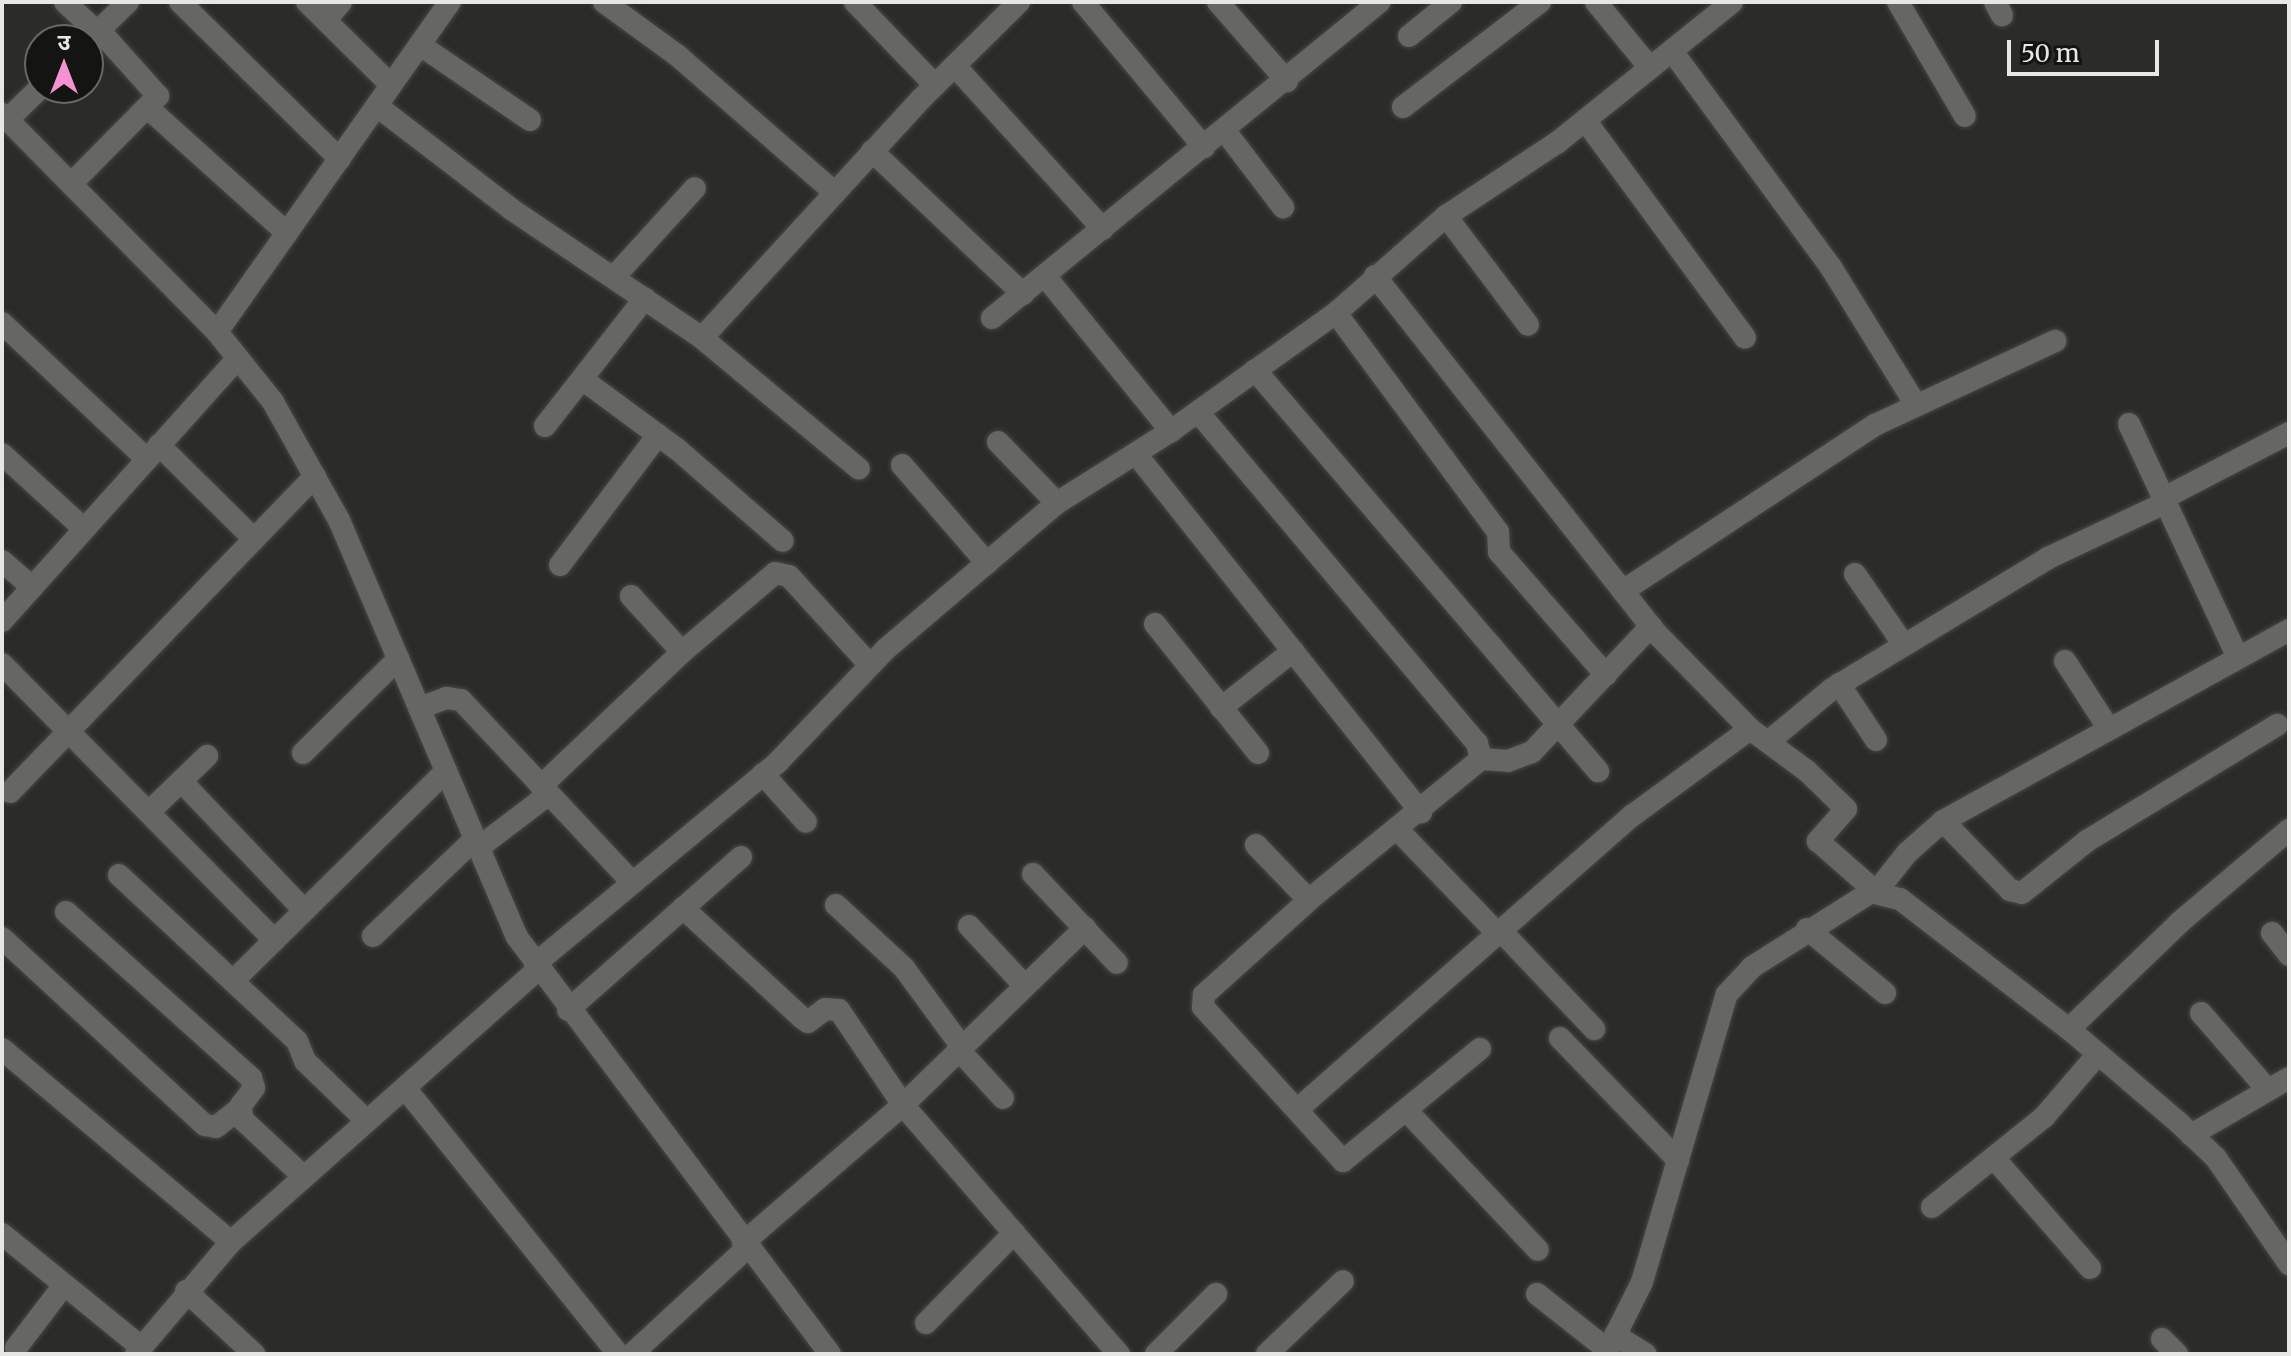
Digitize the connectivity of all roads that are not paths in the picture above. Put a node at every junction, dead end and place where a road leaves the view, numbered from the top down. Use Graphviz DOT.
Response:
graph roads {
  1 [pos="65,2"];
  2 [pos="128,2"];
  3 [pos="180,2"];
  4 [pos="307,2"];
  5 [pos="341,2"];
  6 [pos="450,2"];
  7 [pos="604,2"];
  8 [pos="855,2"];
  9 [pos="1019,2"];
  10 [pos="1083,2"];
  11 [pos="1218,2"];
  12 [pos="1379,2"];
  13 [pos="1451,2"];
  14 [pos="1540,2"];
  15 [pos="1596,2"];
  16 [pos="1732,2"];
  17 [pos="1898,2"];
  18 [pos="326,20"];
  19 [pos="86,24"];
  20 [pos="104,25"];
  21 [pos="1409,36"];
  22 [pos="104,42"];
  23 [pos="420,45"];
  24 [pos="1672,51"];
  25 [pos="955,66"];
  26 [pos="1650,68"];
  27 [pos="1287,81"];
  28 [pos="391,85"];
  29 [pos="935,85"];
  30 [pos="24,101"];
  31 [pos="377,106"];
  32 [pos="1403,107"];
  33 [pos="148,108"];
  34 [pos="1965,116"];
  35 [pos="5,117"];
  36 [pos="530,120"];
  37 [pos="1585,120"];
  38 [pos="1225,131"];
  39 [pos="1204,147"];
  40 [pos="872,151"];
  41 [pos="340,159"];
  42 [pos="71,184"];
  43 [pos="695,188"];
  44 [pos="834,192"];
  45 [pos="1283,207"];
  46 [pos="1446,216"];
  47 [pos="1103,229"];
  48 [pos="287,233"];
  49 [pos="1045,276"];
  50 [pos="1375,276"];
  51 [pos="614,277"];
  52 [pos="1023,294"];
  53 [pos="645,298"];
  54 [pos="1336,313"];
  55 [pos="992,318"];
  56 [pos="1528,325"];
  57 [pos="217,332"];
  58 [pos="6,335"];
  59 [pos="702,338"];
  60 [pos="1745,338"];
  61 [pos="2055,341"];
  62 [pos="238,358"];
  63 [pos="1255,370"];
  64 [pos="582,379"];
  65 [pos="1916,405"];
  66 [pos="1198,412"];
  67 [pos="2129,424"];
  68 [pos="545,426"];
  69 [pos="1171,431"];
  70 [pos="2289,433"];
  71 [pos="658,435"];
  72 [pos="998,442"];
  73 [pos="153,452"];
  74 [pos="2,454"];
  75 [pos="1136,454"];
  76 [pos="902,465"];
  77 [pos="859,469"];
  78 [pos="315,476"];
  79 [pos="2165,500"];
  80 [pos="1057,503"];
  81 [pos="84,529"];
  82 [pos="254,539"];
  83 [pos="783,541"];
  84 [pos="2,561"];
  85 [pos="987,563"];
  86 [pos="560,565"];
  87 [pos="1855,574"];
  88 [pos="32,587"];
  89 [pos="1623,591"];
  90 [pos="631,596"];
  91 [pos="2,621"];
  92 [pos="1155,624"];
  93 [pos="1651,626"];
  94 [pos="2289,630"];
  95 [pos="1904,645"];
  96 [pos="1293,651"];
  97 [pos="682,652"];
  98 [pos="2238,658"];
  99 [pos="398,659"];
  100 [pos="2065,661"];
  101 [pos="2,664"];
  102 [pos="870,665"];
  103 [pos="1606,675"];
  104 [pos="1839,684"];
  105 [pos="419,708"];
  106 [pos="1221,708"];
  107 [pos="2277,725"];
  108 [pos="1558,726"];
  109 [pos="72,729"];
  110 [pos="2109,729"];
  111 [pos="1759,736"];
  112 [pos="1876,740"];
  113 [pos="303,753"];
  114 [pos="1258,753"];
  115 [pos="207,756"];
  116 [pos="1481,759"];
  117 [pos="446,771"];
  118 [pos="1598,771"];
  119 [pos="763,774"];
  120 [pos="181,781"];
  121 [pos="545,790"];
  122 [pos="10,792"];
  123 [pos="151,810"];
  124 [pos="1421,812"];
  125 [pos="1943,821"];
  126 [pos="806,822"];
  127 [pos="1398,830"];
  128 [pos="2289,830"];
  129 [pos="477,844"];
  130 [pos="1256,845"];
  131 [pos="741,857"];
  132 [pos="1033,874"];
  133 [pos="119,875"];
  134 [pos="633,883"];
  135 [pos="1876,892"];
  136 [pos="1309,900"];
  137 [pos="836,905"];
  138 [pos="683,908"];
  139 [pos="304,910"];
  140 [pos="66,912"];
  141 [pos="969,926"];
  142 [pos="1085,928"];
  143 [pos="1807,929"];
  144 [pos="1500,933"];
  145 [pos="2272,933"];
  146 [pos="373,936"];
  147 [pos="2,938"];
  148 [pos="274,940"];
  149 [pos="2289,955"];
  150 [pos="1117,963"];
  151 [pos="536,967"];
  152 [pos="233,981"];
  153 [pos="1025,986"];
  154 [pos="1885,993"];
  155 [pos="568,1010"];
  156 [pos="2201,1013"];
  157 [pos="1594,1029"];
  158 [pos="2069,1029"];
  159 [pos="1560,1038"];
  160 [pos="961,1048"];
  161 [pos="2,1049"];
  162 [pos="1480,1049"];
  163 [pos="2098,1054"];
  164 [pos="2289,1078"];
  165 [pos="405,1088"];
  166 [pos="2268,1090"];
  167 [pos="1003,1098"];
  168 [pos="903,1105"];
  169 [pos="240,1108"];
  170 [pos="1299,1108"];
  171 [pos="1406,1110"];
  172 [pos="367,1121"];
  173 [pos="2191,1135"];
  174 [pos="1994,1158"];
  175 [pos="1678,1160"];
  176 [pos="304,1177"];
  177 [pos="1932,1207"];
  178 [pos="1014,1233"];
  179 [pos="2,1234"];
  180 [pos="231,1242"];
  181 [pos="745,1246"];
  182 [pos="1538,1250"];
  183 [pos="2289,1264"];
  184 [pos="2090,1268"];
  185 [pos="1343,1281"];
  186 [pos="64,1285"];
  187 [pos="186,1291"];
  188 [pos="1216,1294"];
  189 [pos="1537,1294"];
  190 [pos="926,1323"];
  191 [pos="14,1346"];
  192 [pos="1609,1346"];
  193 [pos="138,1351"];
  194 [pos="247,1352"];
  195 [pos="618,1354"];
  196 [pos="632,1354"];
  197 [pos="830,1354"];
  198 [pos="1119,1354"];
  199 [pos="1156,1354"];
  200 [pos="1267,1354"];
  201 [pos="1645,1354"];
  1 -- 19 [label="street"];
  2 -- 20 [label="street"];
  3 -- 41 [label="street"];
  4 -- 18 [label="street"];
  5 -- 18 [label="street"];
  6 -- 23 [label="street"];
  7 -- 44 [label="street"];
  8 -- 29 [label="street"];
  9 -- 25 [label="street"];
  10 -- 39 [label="street"];
  11 -- 27 [label="street"];
  12 -- 27 [label="street"];
  13 -- 21 [label="street"];
  14 -- 32 [label="street"];
  15 -- 26 [label="street"];
  16 -- 24 [label="street"];
  17 -- 34 [label="street"];
  18 -- 28 [label="street"];
  22 -- 33 [label="street"];
  23 -- 28 [label="street"];
  23 -- 36 [label="street"];
  24 -- 26 [label="street"];
  24 -- 65 [label="street"];
  25 -- 29 [label="street"];
  25 -- 47 [label="street"];
  26 -- 37 [label="street"];
  27 -- 38 [label="street"];
  28 -- 31 [label="street"];
  29 -- 40 [label="street"];
  30 -- 35 [label="street"];
  31 -- 41 [label="street"];
  31 -- 51 [label="street"];
  33 -- 42 [label="street"];
  33 -- 48 [label="street"];
  35 -- 42 [label="street"];
  37 -- 46 [label="street"];
  37 -- 60 [label="street"];
  38 -- 39 [label="street"];
  38 -- 45 [label="street"];
  39 -- 47 [label="street"];
  40 -- 44 [label="street"];
  40 -- 52 [label="street"];
  41 -- 48 [label="street"];
  42 -- 57 [label="street"];
  43 -- 51 [label="street"];
  44 -- 59 [label="street"];
  46 -- 50 [label="street"];
  46 -- 56 [label="street"];
  47 -- 49 [label="street"];
  48 -- 57 [label="street"];
  49 -- 52 [label="street"];
  49 -- 69 [label="street"];
  50 -- 54 [label="street"];
  50 -- 89 [label="street"];
  51 -- 53 [label="street"];
  52 -- 55 [label="street"];
  53 -- 59 [label="street"];
  53 -- 64 [label="street"];
  54 -- 63 [label="street"];
  54 -- 103 [label="street"];
  57 -- 62 [label="street"];
  58 -- 73 [label="street"];
  59 -- 77 [label="street"];
  61 -- 65 [label="street"];
  62 -- 73 [label="street"];
  62 -- 78 [label="street"];
  63 -- 66 [label="street"];
  63 -- 108 [label="street"];
  64 -- 68 [label="street"];
  64 -- 71 [label="street"];
  65 -- 89 [label="street"];
  66 -- 69 [label="street"];
  66 -- 116 [label="street"];
  67 -- 79 [label="street"];
  69 -- 75 [label="street"];
  70 -- 79 [label="street"];
  71 -- 83 [label="street"];
  71 -- 86 [label="street"];
  72 -- 80 [label="street"];
  73 -- 81 [label="street"];
  73 -- 82 [label="street"];
  74 -- 81 [label="street"];
  75 -- 80 [label="street"];
  75 -- 96 [label="street"];
  76 -- 85 [label="street"];
  78 -- 82 [label="street"];
  78 -- 99 [label="street"];
  79 -- 95 [label="street"];
  79 -- 98 [label="street"];
  80 -- 85 [label="street"];
  81 -- 88 [label="street"];
  82 -- 109 [label="street"];
  84 -- 88 [label="street"];
  85 -- 102 [label="street"];
  87 -- 95 [label="street"];
  88 -- 91 [label="street"];
  89 -- 93 [label="street"];
  90 -- 97 [label="street"];
  92 -- 106 [label="street"];
  93 -- 103 [label="street"];
  93 -- 111 [label="street"];
  94 -- 98 [label="street"];
  95 -- 104 [label="street"];
  96 -- 106 [label="street"];
  96 -- 124 [label="street"];
  97 -- 102 [label="street"];
  97 -- 121 [label="street"];
  98 -- 110 [label="street"];
  99 -- 105 [label="street"];
  99 -- 113 [label="street"];
  100 -- 110 [label="street"];
  101 -- 109 [label="street"];
  102 -- 119 [label="street"];
  103 -- 108 [label="street"];
  104 -- 111 [label="street"];
  104 -- 112 [label="street"];
  105 -- 117 [label="street"];
  105 -- 121 [label="street"];
  106 -- 114 [label="street"];
  107 -- 125 [label="street"];
  108 -- 116 [label="street"];
  108 -- 118 [label="street"];
  109 -- 122 [label="street"];
  109 -- 123 [label="street"];
  110 -- 125 [label="street"];
  111 -- 135 [label="street"];
  111 -- 144 [label="street"];
  115 -- 120 [label="street"];
  116 -- 124 [label="street"];
  117 -- 129 [label="street"];
  117 -- 139 [label="street"];
  119 -- 126 [label="street"];
  119 -- 134 [label="street"];
  120 -- 123 [label="street"];
  120 -- 139 [label="street"];
  121 -- 129 [label="street"];
  121 -- 134 [label="street"];
  123 -- 148 [label="street"];
  124 -- 127 [label="street"];
  125 -- 135 [label="street"];
  127 -- 136 [label="street"];
  127 -- 144 [label="street"];
  128 -- 158 [label="street"];
  129 -- 146 [label="street"];
  129 -- 151 [label="street"];
  130 -- 136 [label="street"];
  131 -- 138 [label="street"];
  132 -- 142 [label="street"];
  133 -- 152 [label="street"];
  134 -- 151 [label="street"];
  135 -- 143 [label="street"];
  135 -- 158 [label="street"];
  136 -- 170 [label="street"];
  137 -- 160 [label="street"];
  138 -- 155 [label="street"];
  138 -- 168 [label="street"];
  139 -- 148 [label="street"];
  140 -- 169 [label="street"];
  141 -- 153 [label="street"];
  142 -- 150 [label="street"];
  142 -- 153 [label="street"];
  143 -- 154 [label="street"];
  143 -- 175 [label="street"];
  144 -- 157 [label="street"];
  144 -- 170 [label="street"];
  145 -- 149 [label="street"];
  147 -- 169 [label="street"];
  148 -- 152 [label="street"];
  151 -- 155 [label="street"];
  151 -- 165 [label="street"];
  152 -- 172 [label="street"];
  153 -- 160 [label="street"];
  155 -- 181 [label="street"];
  156 -- 166 [label="street"];
  158 -- 163 [label="street"];
  159 -- 175 [label="street"];
  160 -- 167 [label="street"];
  160 -- 168 [label="street"];
  161 -- 180 [label="street"];
  162 -- 171 [label="street"];
  163 -- 173 [label="street"];
  163 -- 174 [label="street"];
  164 -- 166 [label="street"];
  165 -- 172 [label="street"];
  165 -- 195 [label="street"];
  166 -- 173 [label="street"];
  168 -- 178 [label="street"];
  168 -- 181 [label="street"];
  169 -- 176 [label="street"];
  170 -- 171 [label="street"];
  171 -- 182 [label="street"];
  172 -- 176 [label="street"];
  173 -- 183 [label="street"];
  174 -- 177 [label="street"];
  174 -- 184 [label="street"];
  175 -- 192 [label="street"];
  176 -- 180 [label="street"];
  178 -- 190 [label="street"];
  178 -- 198 [label="street"];
  179 -- 186 [label="street"];
  180 -- 187 [label="street"];
  181 -- 196 [label="street"];
  181 -- 197 [label="street"];
  185 -- 200 [label="street"];
  186 -- 191 [label="street"];
  186 -- 193 [label="street"];
  187 -- 193 [label="street"];
  187 -- 194 [label="street"];
  188 -- 199 [label="street"];
  189 -- 192 [label="street"];
  192 -- 201 [label="street"];
}
